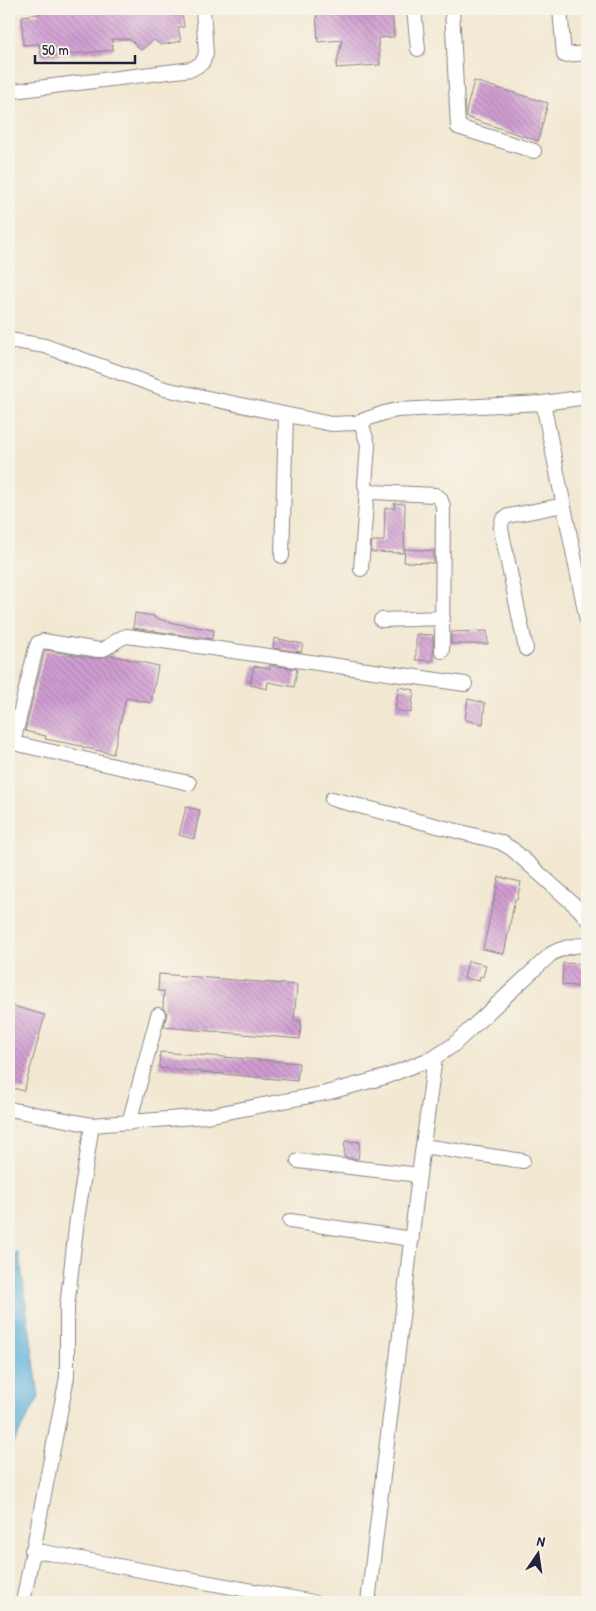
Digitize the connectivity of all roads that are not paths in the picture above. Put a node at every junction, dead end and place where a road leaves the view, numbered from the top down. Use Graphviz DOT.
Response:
graph roads {
  1 [pos="203,9"];
  2 [pos="414,9"];
  3 [pos="452,9"];
  4 [pos="560,9"];
  5 [pos="418,49"];
  6 [pos="587,53"];
  7 [pos="9,94"];
  8 [pos="534,151"];
  9 [pos="9,340"];
  10 [pos="587,397"];
  11 [pos="543,402"];
  12 [pos="286,415"];
  13 [pos="360,422"];
  14 [pos="367,490"];
  15 [pos="564,504"];
  16 [pos="282,556"];
  17 [pos="361,569"];
  18 [pos="442,618"];
  19 [pos="381,620"];
  20 [pos="587,620"];
  21 [pos="526,649"];
  22 [pos="442,651"];
  23 [pos="465,684"];
  24 [pos="11,742"];
  25 [pos="189,783"];
  26 [pos="332,799"];
  27 [pos="587,919"];
  28 [pos="587,945"];
  29 [pos="158,1015"];
  30 [pos="435,1057"];
  31 [pos="9,1109"];
  32 [pos="129,1123"];
  33 [pos="92,1126"];
  34 [pos="423,1146"];
  35 [pos="298,1161"];
  36 [pos="523,1161"];
  37 [pos="419,1175"];
  38 [pos="290,1220"];
  39 [pos="412,1239"];
  40 [pos="32,1550"];
  41 [pos="23,1602"];
  42 [pos="313,1602"];
  43 [pos="368,1602"];
  1 -- 7 [label="street"];
  2 -- 5 [label="street"];
  3 -- 8 [label="street"];
  4 -- 6 [label="street"];
  9 -- 12 [label="street"];
  10 -- 11 [label="street"];
  11 -- 13 [label="street"];
  11 -- 15 [label="street"];
  12 -- 13 [label="street"];
  12 -- 16 [label="street"];
  13 -- 14 [label="street"];
  14 -- 17 [label="street"];
  14 -- 18 [label="street"];
  15 -- 20 [label="street"];
  15 -- 21 [label="street"];
  18 -- 19 [label="street"];
  18 -- 22 [label="street"];
  23 -- 24 [label="street"];
  24 -- 25 [label="street"];
  26 -- 27 [label="street"];
  28 -- 30 [label="street"];
  29 -- 32 [label="street"];
  30 -- 32 [label="street"];
  30 -- 34 [label="street"];
  31 -- 33 [label="street"];
  32 -- 33 [label="street"];
  33 -- 40 [label="street"];
  34 -- 36 [label="street"];
  34 -- 37 [label="street"];
  35 -- 37 [label="street"];
  37 -- 39 [label="street"];
  38 -- 39 [label="street"];
  39 -- 43 [label="street"];
  40 -- 41 [label="street"];
  40 -- 42 [label="street"];
}
